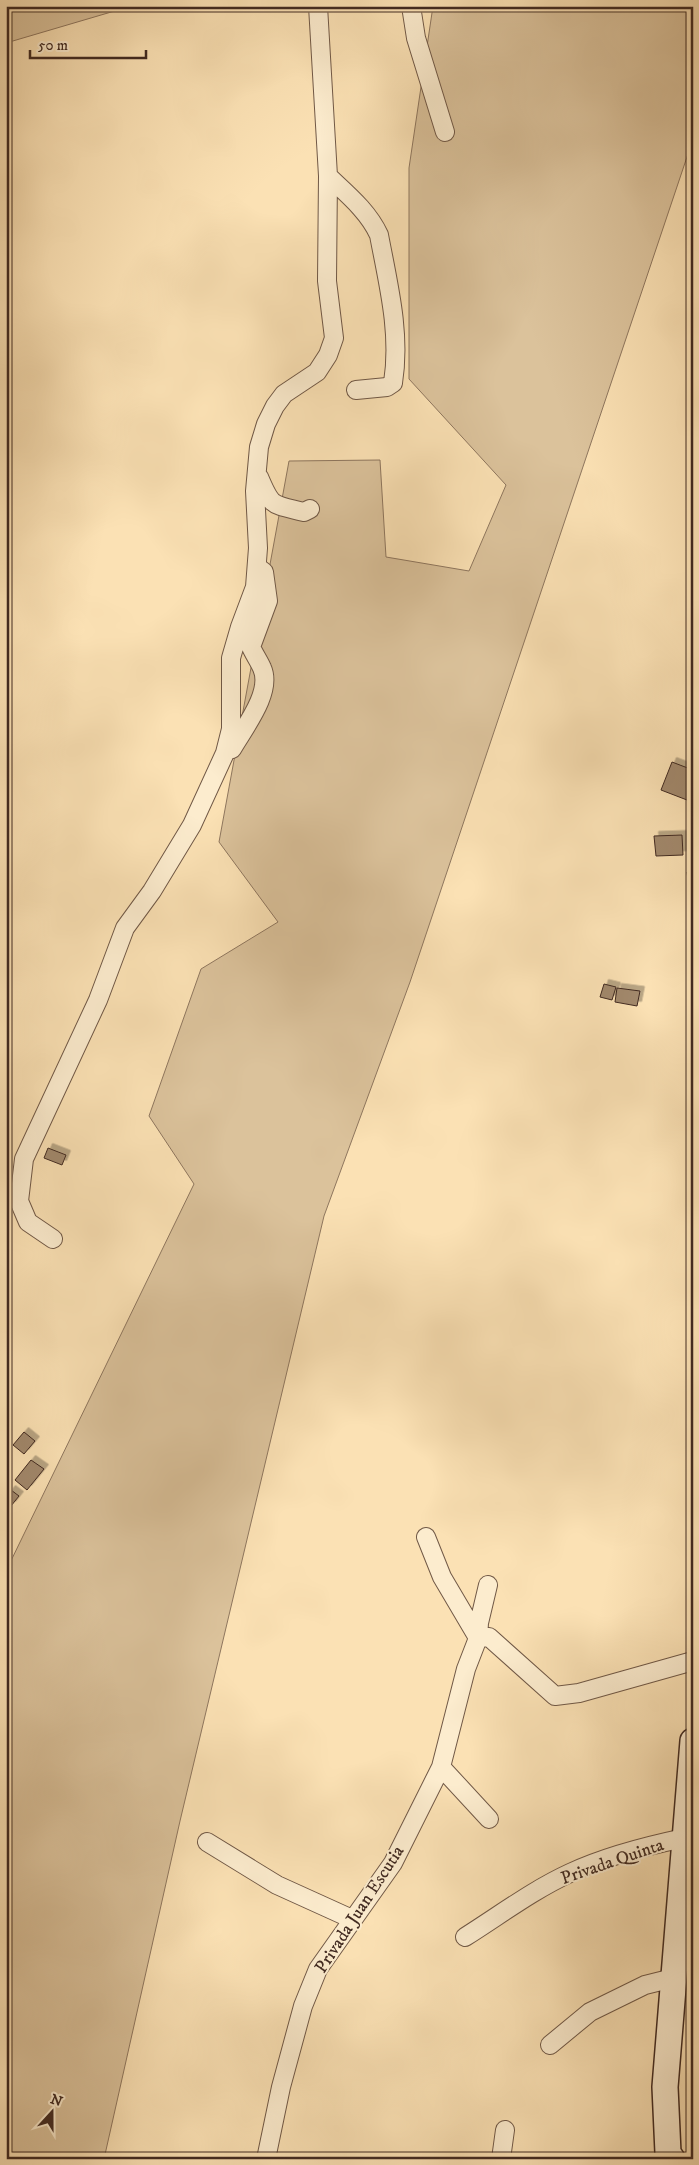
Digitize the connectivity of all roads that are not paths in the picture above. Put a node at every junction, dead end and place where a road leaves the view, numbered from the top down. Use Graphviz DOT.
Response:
graph roads {
  1 [pos="318,6"];
  2 [pos="411,6"];
  3 [pos="445,132"];
  4 [pos="328,176"];
  5 [pos="356,390"];
  6 [pos="256,470"];
  7 [pos="310,509"];
  8 [pos="257,564"];
  9 [pos="221,762"];
  10 [pos="53,1240"];
  11 [pos="426,1537"];
  12 [pos="488,1585"];
  13 [pos="478,1638"];
  14 [pos="693,1661"];
  15 [pos="693,1742"];
  16 [pos="441,1767"];
  17 [pos="489,1819"];
  18 [pos="684,1838"];
  19 [pos="207,1842"];
  20 [pos="352,1919"];
  21 [pos="685,1926"];
  22 [pos="465,1937"];
  23 [pos="673,1978"];
  24 [pos="550,2045"];
  25 [pos="505,2130"];
  26 [pos="669,2157"];
  27 [pos="266,2159"];
  28 [pos="501,2159"];
  1 -- 4 [label="street"];
  2 -- 3 [label="street"];
  4 -- 5 [label="street"];
  4 -- 6 [label="street"];
  6 -- 7 [label="street"];
  6 -- 8 [label="street"];
  8 -- 9 [label="street"];
  8 -- 9 [label="street"];
  9 -- 10 [label="street"];
  11 -- 13 [label="street"];
  12 -- 13 [label="street, Privada Juan Escutia"];
  13 -- 14 [label="street"];
  13 -- 16 [label="street, Privada Juan Escutia"];
  15 -- 18 [label="main road"];
  16 -- 17 [label="street"];
  16 -- 20 [label="street, Privada Juan Escutia"];
  18 -- 21 [label="main road"];
  18 -- 22 [label="street, Privada Quinta"];
  19 -- 20 [label="street"];
  20 -- 27 [label="street, Privada Juan Escutia"];
  21 -- 23 [label="main road"];
  23 -- 24 [label="street"];
  23 -- 26 [label="main road"];
  25 -- 28 [label="street"];
}
